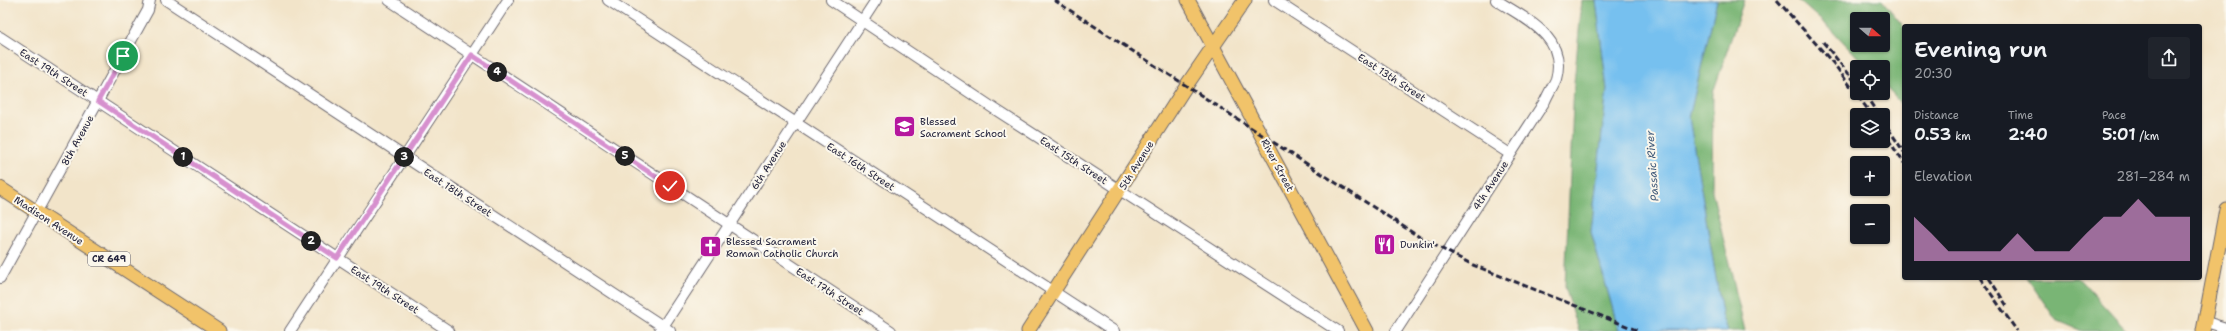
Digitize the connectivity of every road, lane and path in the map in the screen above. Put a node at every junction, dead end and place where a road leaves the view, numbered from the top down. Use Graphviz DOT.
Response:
graph roads {
  1 [pos="150,0"];
  2 [pos="166,0"];
  3 [pos="389,0"];
  4 [pos="508,0"];
  5 [pos="608,0"];
  6 [pos="831,0"];
  7 [pos="876,0"];
  8 [pos="1188,0"];
  9 [pos="1245,0"];
  10 [pos="1274,0"];
  11 [pos="1496,0"];
  12 [pos="863,21"];
  13 [pos="0,37"];
  14 [pos="1214,48"];
  15 [pos="472,55"];
  16 [pos="98,101"];
  17 [pos="795,123"];
  18 [pos="1510,154"];
  19 [pos="404,157"];
  20 [pos="0,188"];
  21 [pos="1120,190"];
  22 [pos="2226,209"];
  23 [pos="37,212"];
  24 [pos="729,225"];
  25 [pos="337,258"];
  26 [pos="0,278"];
  27 [pos="1053,292"];
  28 [pos="2204,326"];
  29 [pos="2226,328"];
  30 [pos="664,330"];
  31 [pos="219,331"];
  32 [pos="290,331"];
  33 [pos="449,331"];
  34 [pos="891,331"];
  35 [pos="1028,331"];
  36 [pos="1114,331"];
  37 [pos="1338,331"];
  38 [pos="1367,331"];
  39 [pos="1396,331"];
  1 -- 16 [label="street, 8th Avenue"];
  2 -- 19 [label="street, East 18th Street"];
  3 -- 15 [label="street, East 17th Street"];
  4 -- 15 [label="street"];
  5 -- 17 [label="street, East 16th Street"];
  6 -- 12 [label="street, East 15th Street"];
  7 -- 12 [label="street, 6th Avenue"];
  8 -- 14 [label="main road, River Street"];
  9 -- 14 [label="main road, 5th Avenue"];
  10 -- 18 [label="street, East 13th Street"];
  11 -- 18 [label="street, 4th Avenue"];
  12 -- 17 [label="street, 6th Avenue"];
  12 -- 21 [label="street, East 15th Street"];
  13 -- 16 [label="street, East 19th Street"];
  14 -- 21 [label="main road, 5th Avenue"];
  14 -- 38 [label="main road, River Street"];
  15 -- 19 [label="street"];
  15 -- 24 [label="street, East 17th Street"];
  16 -- 23 [label="street, 8th Avenue"];
  16 -- 25 [label="street, East 19th Street"];
  17 -- 24 [label="street, 6th Avenue"];
  17 -- 27 [label="street, East 16th Street"];
  18 -- 39 [label="street, 4th Avenue"];
  19 -- 25 [label="street"];
  19 -- 30 [label="street, East 18th Street"];
  20 -- 23 [label="main road, Madison Avenue / CR 649"];
  21 -- 27 [label="main road, 5th Avenue"];
  21 -- 37 [label="street, East 15th Street"];
  22 -- 28 [label="main road"];
  23 -- 26 [label="street, 8th Avenue"];
  23 -- 31 [label="main road, Madison Avenue / CR 649"];
  24 -- 30 [label="street, 6th Avenue"];
  24 -- 34 [label="street, East 17th Street"];
  25 -- 32 [label="street"];
  25 -- 33 [label="street, East 19th Street"];
  27 -- 35 [label="main road, 5th Avenue"];
  27 -- 36 [label="street, East 16th Street"];
  28 -- 29 [label="street"];
}
